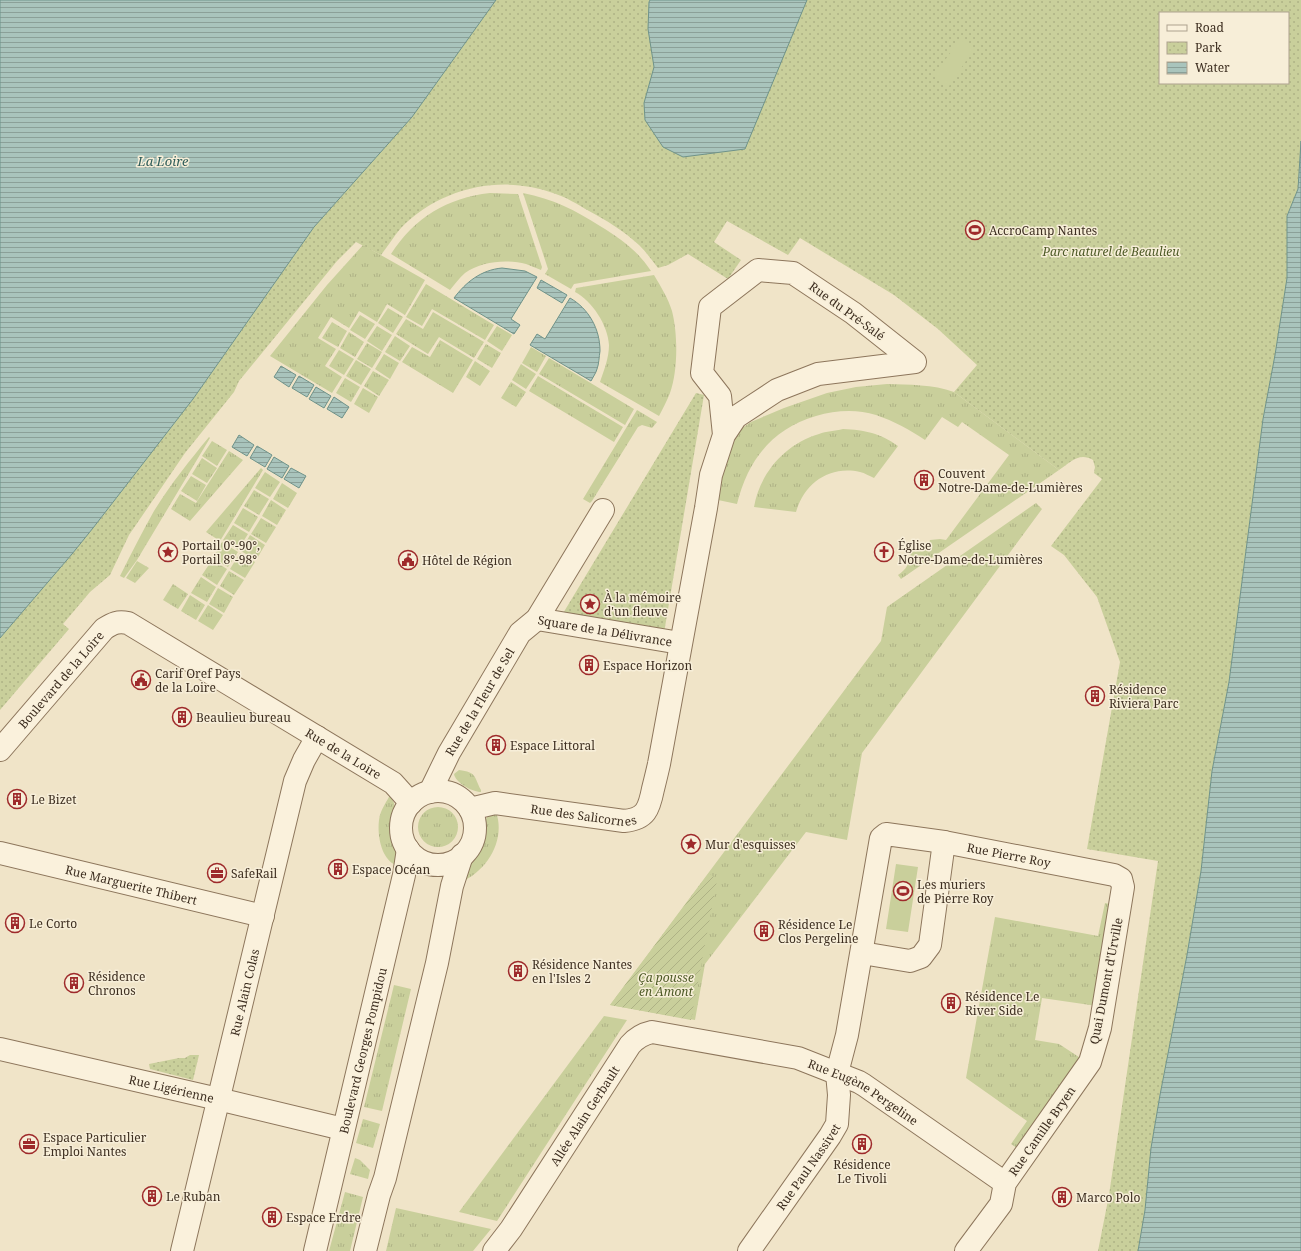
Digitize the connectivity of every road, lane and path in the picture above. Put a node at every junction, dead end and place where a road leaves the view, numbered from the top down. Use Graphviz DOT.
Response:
graph roads {
  1 [pos="724,435"];
  2 [pos="602,510"];
  3 [pos="537,619"];
  4 [pos="128,623"];
  5 [pos="680,643"];
  6 [pos="317,737"];
  7 [pos="0,750"];
  8 [pos="659,764"];
  9 [pos="430,792"];
  10 [pos="411,803"];
  11 [pos="470,809"];
  12 [pos="886,834"];
  13 [pos="944,842"];
  14 [pos="408,849"];
  15 [pos="0,853"];
  16 [pos="462,855"];
  17 [pos="1124,887"];
  18 [pos="263,916"];
  19 [pos="862,953"];
  20 [pos="704,1041"];
  21 [pos="0,1049"];
  22 [pos="837,1073"];
  23 [pos="1083,1073"];
  24 [pos="218,1099"];
  25 [pos="343,1129"];
  26 [pos="1005,1183"];
  27 [pos="182,1251"];
  28 [pos="315,1251"];
  29 [pos="365,1251"];
  30 [pos="494,1251"];
  31 [pos="749,1251"];
  32 [pos="966,1251"];
  1 -- 1 [label="street, Rue du Pré-Salé"];
  1 -- 5 [label="street, Rue du Pré-Salé"];
  2 -- 3 [label="street, Square de la Délivrance"];
  3 -- 5 [label="street, Square de la Délivrance"];
  3 -- 9 [label="street, Rue de la Fleur de Sel"];
  4 -- 6 [label="street, Rue de la Loire"];
  4 -- 7 [label="street, Boulevard de la Loire"];
  5 -- 8 [label="street, Rue du Pré-Salé"];
  6 -- 10 [label="street, Rue de la Loire"];
  6 -- 18 [label="street, Rue Alain Colas"];
  8 -- 11 [label="street, Rue des Salicornes"];
  9 -- 10 [label="street"];
  9 -- 11 [label="street"];
  10 -- 14 [label="street"];
  11 -- 16 [label="street"];
  12 -- 13 [label="street, Rue Pierre Roy"];
  12 -- 19 [label="street, Rue Paul Nassivet"];
  13 -- 17 [label="street, Rue Pierre Roy"];
  13 -- 19 [label="street"];
  14 -- 16 [label="street"];
  14 -- 25 [label="street, Boulevard Georges Pompidou"];
  15 -- 18 [label="street, Rue Marguerite Thibert"];
  16 -- 29 [label="street"];
  17 -- 23 [label="street, Quai Dumont d'Urville"];
  18 -- 24 [label="street, Rue Alain Colas"];
  19 -- 22 [label="street, Rue Paul Nassivet"];
  20 -- 22 [label="street, Rue Eugène Pergeline"];
  20 -- 30 [label="street, Allée Alain Gerbault"];
  21 -- 24 [label="street, Rue Ligérienne"];
  22 -- 26 [label="street, Rue Eugène Pergeline"];
  22 -- 31 [label="street, Rue Paul Nassivet"];
  23 -- 26 [label="street, Rue Camille Bryen"];
  24 -- 25 [label="street, Rue Ligérienne"];
  24 -- 27 [label="street, Rue Alain Colas"];
  25 -- 28 [label="street, Boulevard Georges Pompidou"];
  26 -- 32 [label="street, Rue Camille Bryen"];
}
